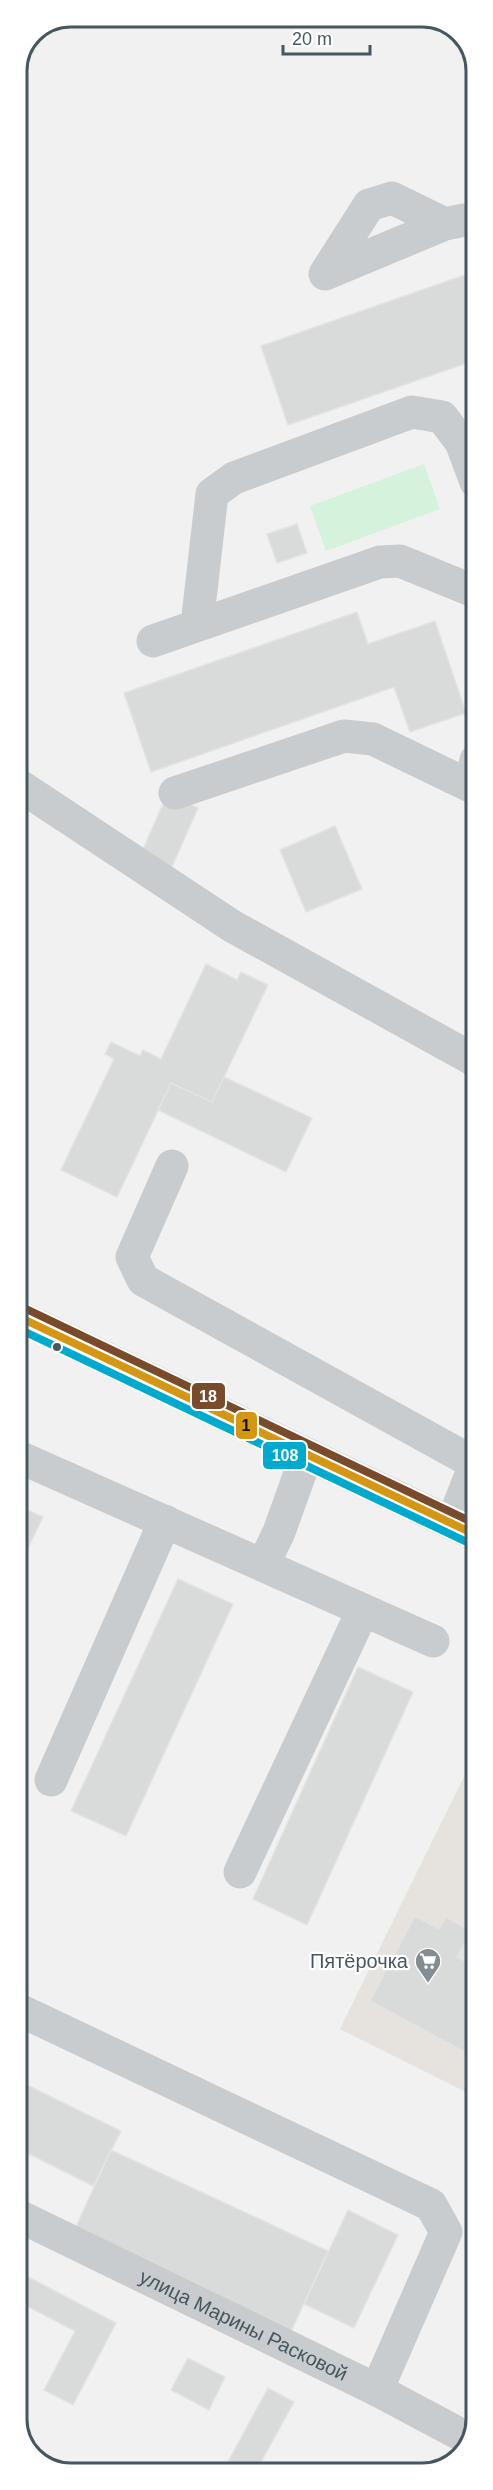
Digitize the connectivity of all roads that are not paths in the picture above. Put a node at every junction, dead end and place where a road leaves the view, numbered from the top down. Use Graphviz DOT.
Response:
graph roads {
  1 [pos="466,437"];
  2 [pos="466,588"];
  3 [pos="197,626"];
  4 [pos="153,641"];
  5 [pos="466,779"];
  6 [pos="27,791"];
  7 [pos="175,793"];
  8 [pos="466,1055"];
  9 [pos="172,1167"];
  10 [pos="27,1321"];
  11 [pos="306,1454"];
  12 [pos="466,1458"];
  13 [pos="27,1460"];
  14 [pos="165,1521"];
  15 [pos="464,1529"];
  16 [pos="263,1566"];
  17 [pos="363,1610"];
  18 [pos="433,1641"];
  19 [pos="51,1780"];
  20 [pos="240,1872"];
  21 [pos="27,2014"];
  22 [pos="27,2221"];
  23 [pos="377,2390"];
  24 [pos="463,2436"];
  1 -- 3 [label="street"];
  2 -- 3 [label="street"];
  3 -- 4 [label="street"];
  5 -- 7 [label="street"];
  6 -- 8 [label="street"];
  9 -- 12 [label="street"];
  10 -- 11 [label="main road"];
  11 -- 15 [label="main road"];
  11 -- 16 [label="street"];
  13 -- 14 [label="street"];
  14 -- 16 [label="street"];
  14 -- 19 [label="street"];
  16 -- 17 [label="street"];
  17 -- 18 [label="street"];
  17 -- 20 [label="street"];
  21 -- 23 [label="street"];
  22 -- 23 [label="street, улица Марины Расковой"];
  23 -- 24 [label="street, улица Марины Расковой"];
}
